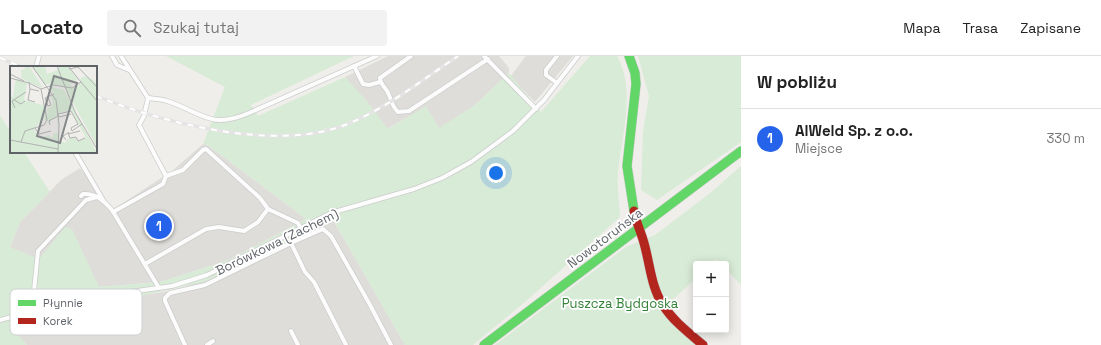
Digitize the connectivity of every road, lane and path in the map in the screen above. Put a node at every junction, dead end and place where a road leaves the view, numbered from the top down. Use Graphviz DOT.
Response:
graph roads {
  1 [pos="39,56"];
  2 [pos="112,56"];
  3 [pos="121,56"];
  4 [pos="377,56"];
  5 [pos="410,56"];
  6 [pos="557,56"];
  7 [pos="578,56"];
  8 [pos="629,56"];
  9 [pos="486,58"];
  10 [pos="36,66"];
  11 [pos="354,66"];
  12 [pos="131,71"];
  13 [pos="380,82"];
  14 [pos="557,83"];
  15 [pos="148,98"];
  16 [pos="536,109"];
  17 [pos="741,151"];
  18 [pos="76,153"];
  19 [pos="166,176"];
  20 [pos="81,196"];
  21 [pos="97,197"];
  22 [pos="104,201"];
  23 [pos="268,209"];
  24 [pos="113,212"];
  25 [pos="301,229"];
  26 [pos="638,229"];
  27 [pos="291,243"];
  28 [pos="144,264"];
  29 [pos="159,288"];
  30 [pos="34,289"];
  31 [pos="142,290"];
  32 [pos="10,317"];
  33 [pos="0,320"];
  34 [pos="291,331"];
  35 [pos="213,341"];
  36 [pos="185,345"];
  37 [pos="207,345"];
  38 [pos="298,345"];
  39 [pos="346,345"];
  40 [pos="391,345"];
  41 [pos="484,345"];
  42 [pos="703,345"];
  1 -- 10 [label="lane"];
  2 -- 12 [label="lane"];
  3 -- 12 [label="lane"];
  4 -- 11 [label="lane"];
  5 -- 13 [label="lane"];
  6 -- 14 [label="lane"];
  7 -- 14 [label="lane, Borówkowa (Zachem)"];
  8 -- 26 [label="main road"];
  9 -- 13 [label="lane"];
  9 -- 16 [label="lane"];
  11 -- 13 [label="lane"];
  11 -- 15 [label="lane"];
  12 -- 15 [label="lane"];
  14 -- 16 [label="lane, Borówkowa (Zachem)"];
  15 -- 19 [label="lane"];
  16 -- 25 [label="lane, Borówkowa (Zachem)"];
  17 -- 26 [label="main road, Nowotoruńska"];
  18 -- 22 [label="lane"];
  19 -- 23 [label="lane"];
  19 -- 24 [label="lane"];
  20 -- 21 [label="lane"];
  21 -- 22 [label="lane"];
  21 -- 30 [label="lane"];
  22 -- 24 [label="lane"];
  23 -- 25 [label="lane"];
  23 -- 28 [label="lane"];
  24 -- 28 [label="lane"];
  25 -- 29 [label="lane, Borówkowa (Zachem)"];
  26 -- 41 [label="main road, Nowotoruńska"];
  26 -- 42 [label="main road"];
  27 -- 36 [label="lane"];
  27 -- 39 [label="lane"];
  27 -- 40 [label="lane"];
  28 -- 29 [label="lane"];
  29 -- 31 [label="lane, Borówkowa (Zachem)"];
  32 -- 33 [label="lane, Borówkowa (Zachem)"];
  34 -- 38 [label="lane"];
  35 -- 37 [label="lane"];
}
